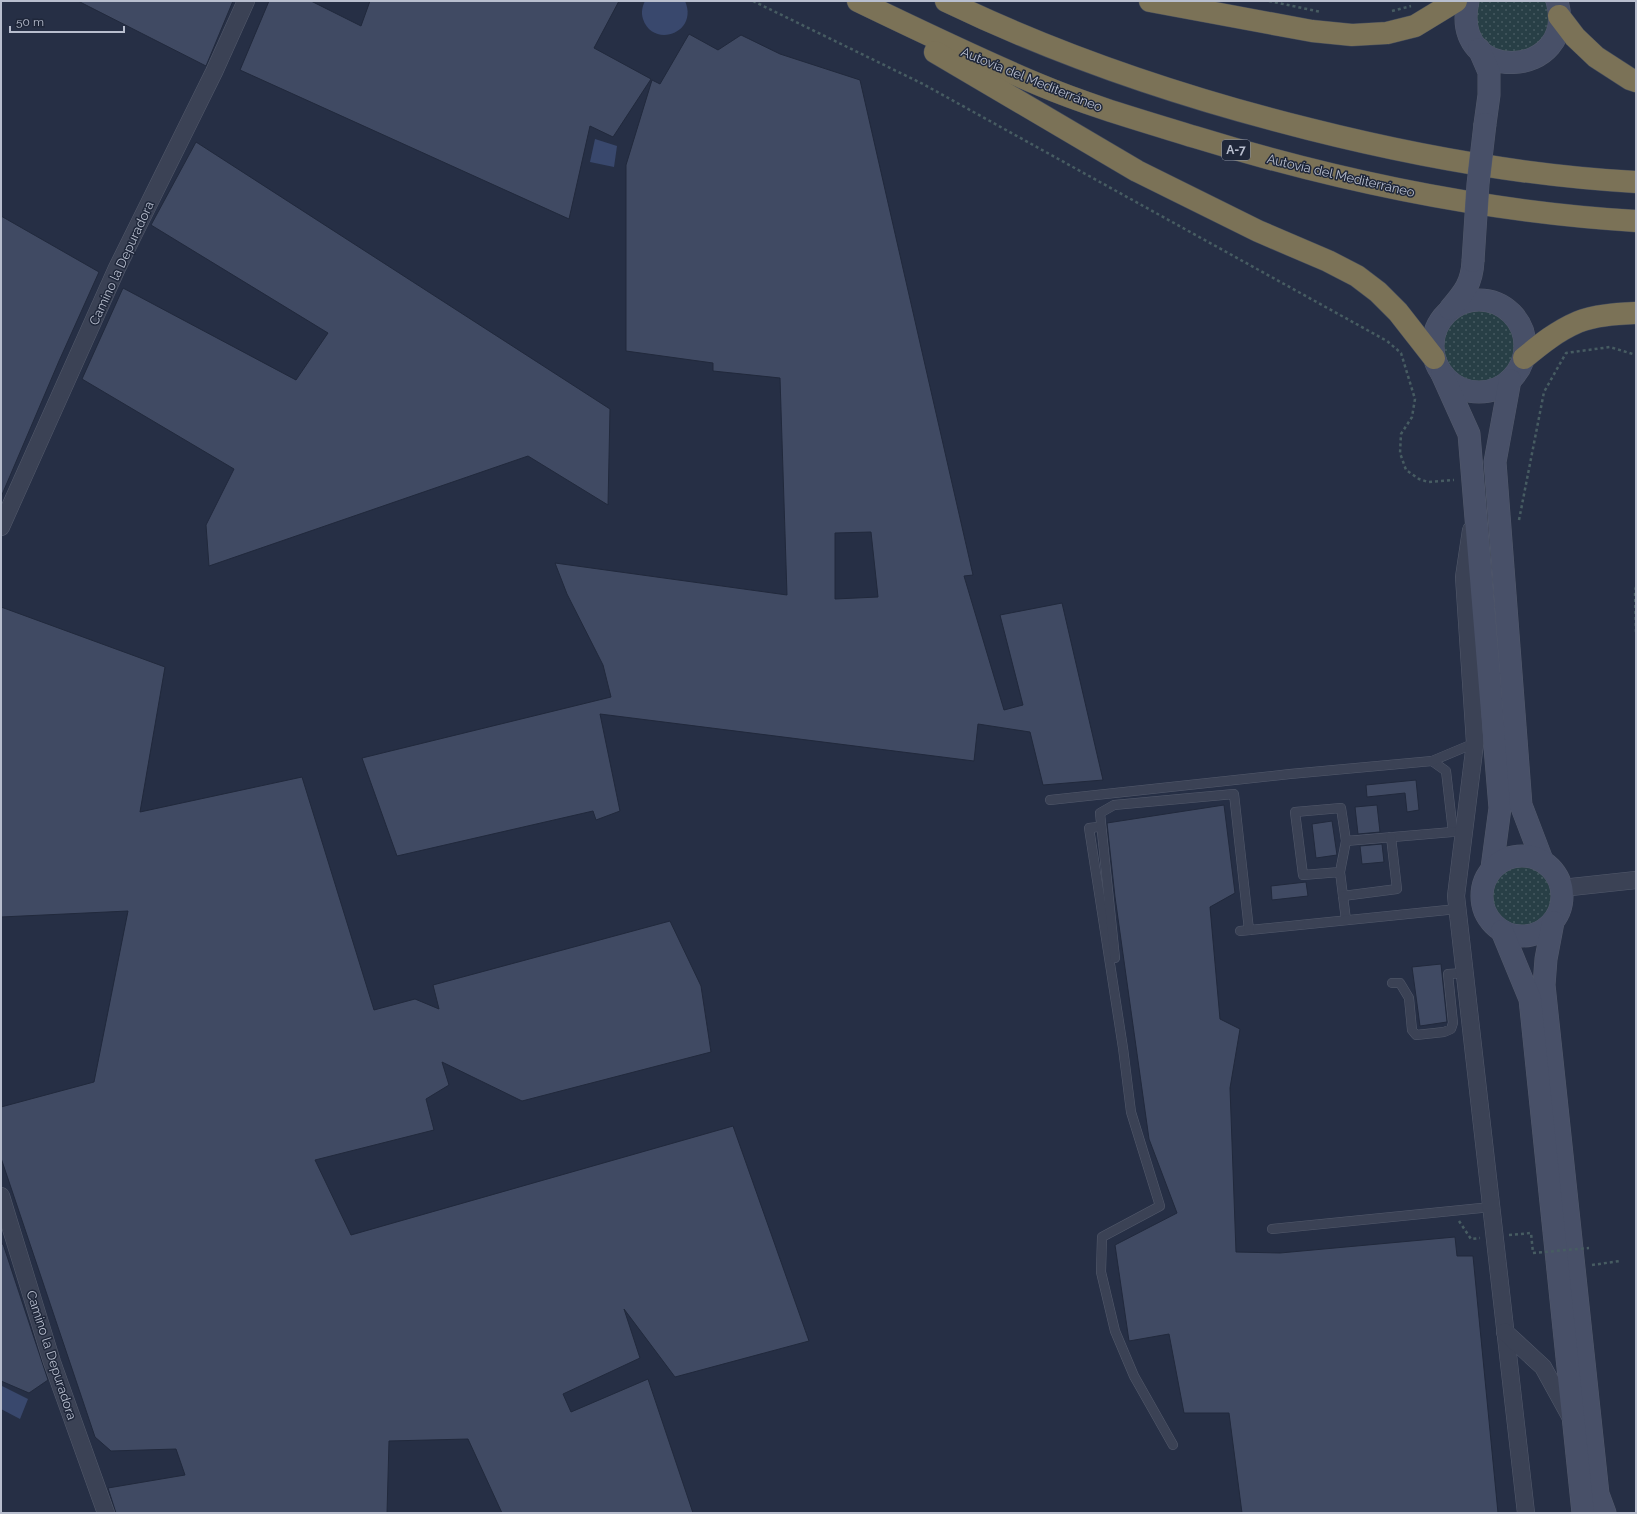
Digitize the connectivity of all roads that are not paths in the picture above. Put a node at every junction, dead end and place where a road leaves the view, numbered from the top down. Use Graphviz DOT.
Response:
graph roads {
  1 [pos="246,1"];
  2 [pos="848,1"];
  3 [pos="858,1"];
  4 [pos="946,1"];
  5 [pos="1150,1"];
  6 [pos="1456,1"];
  7 [pos="1468,1"];
  8 [pos="1558,8"];
  9 [pos="1479,49"];
  10 [pos="1528,61"];
  11 [pos="1636,81"];
  12 [pos="1489,95"];
  13 [pos="1636,182"];
  14 [pos="1636,221"];
  15 [pos="1473,266"];
  16 [pos="1498,304"];
  17 [pos="1448,312"];
  18 [pos="1636,313"];
  19 [pos="1524,358"];
  20 [pos="1438,366"];
  21 [pos="1510,380"];
  22 [pos="1475,508"];
  23 [pos="1,527"];
  24 [pos="1475,743"];
  25 [pos="1432,761"];
  26 [pos="1050,800"];
  27 [pos="1098,827"];
  28 [pos="1459,831"];
  29 [pos="1391,837"];
  30 [pos="1346,840"];
  31 [pos="1542,860"];
  32 [pos="1492,868"];
  33 [pos="1340,872"];
  34 [pos="1636,880"];
  35 [pos="1562,888"];
  36 [pos="1343,896"];
  37 [pos="1457,909"];
  38 [pos="1346,920"];
  39 [pos="1553,922"];
  40 [pos="1502,931"];
  41 [pos="1111,968"];
  42 [pos="1465,973"];
  43 [pos="1392,983"];
  44 [pos="1,1196"];
  45 [pos="1491,1207"];
  46 [pos="1272,1229"];
  47 [pos="1505,1332"];
  48 [pos="1573,1422"];
  49 [pos="1173,1445"];
  50 [pos="1580,1506"];
  51 [pos="106,1513"];
  52 [pos="1526,1513"];
  53 [pos="1605,1513"];
  1 -- 23 [label="street, Camino la Depuradora"];
  2 -- 20 [label="highway"];
  3 -- 14 [label="highway, Autovía del Mediterráneo / A-7"];
  4 -- 13 [label="highway"];
  5 -- 6 [label="highway"];
  7 -- 9 [label="main road"];
  8 -- 10 [label="main road"];
  8 -- 11 [label="highway"];
  9 -- 10 [label="main road"];
  9 -- 12 [label="main road"];
  10 -- 12 [label="main road"];
  12 -- 15 [label="main road, bridge"];
  15 -- 16 [label="main road"];
  15 -- 17 [label="main road"];
  16 -- 17 [label="main road"];
  16 -- 19 [label="main road"];
  17 -- 20 [label="main road"];
  18 -- 19 [label="highway"];
  19 -- 21 [label="main road"];
  20 -- 21 [label="main road"];
  20 -- 22 [label="main road"];
  21 -- 31 [label="main road"];
  22 -- 24 [label="street"];
  22 -- 32 [label="main road"];
  24 -- 25 [label="lane"];
  24 -- 28 [label="street"];
  25 -- 26 [label="lane"];
  25 -- 28 [label="lane"];
  27 -- 41 [label="lane"];
  28 -- 29 [label="lane"];
  28 -- 37 [label="street"];
  29 -- 30 [label="lane"];
  29 -- 36 [label="lane"];
  30 -- 33 [label="lane"];
  30 -- 33 [label="lane"];
  31 -- 32 [label="main road"];
  31 -- 35 [label="main road"];
  32 -- 40 [label="main road"];
  33 -- 36 [label="lane"];
  34 -- 35 [label="street"];
  35 -- 39 [label="main road"];
  36 -- 38 [label="lane"];
  37 -- 38 [label="lane"];
  37 -- 42 [label="street"];
  38 -- 41 [label="lane"];
  39 -- 40 [label="main road"];
  39 -- 53 [label="main road"];
  40 -- 48 [label="main road"];
  41 -- 49 [label="lane"];
  42 -- 43 [label="lane"];
  42 -- 45 [label="street"];
  44 -- 51 [label="street, Camino la Depuradora"];
  45 -- 46 [label="lane"];
  45 -- 47 [label="street"];
  47 -- 48 [label="street"];
  47 -- 52 [label="street"];
  48 -- 50 [label="main road"];
}
